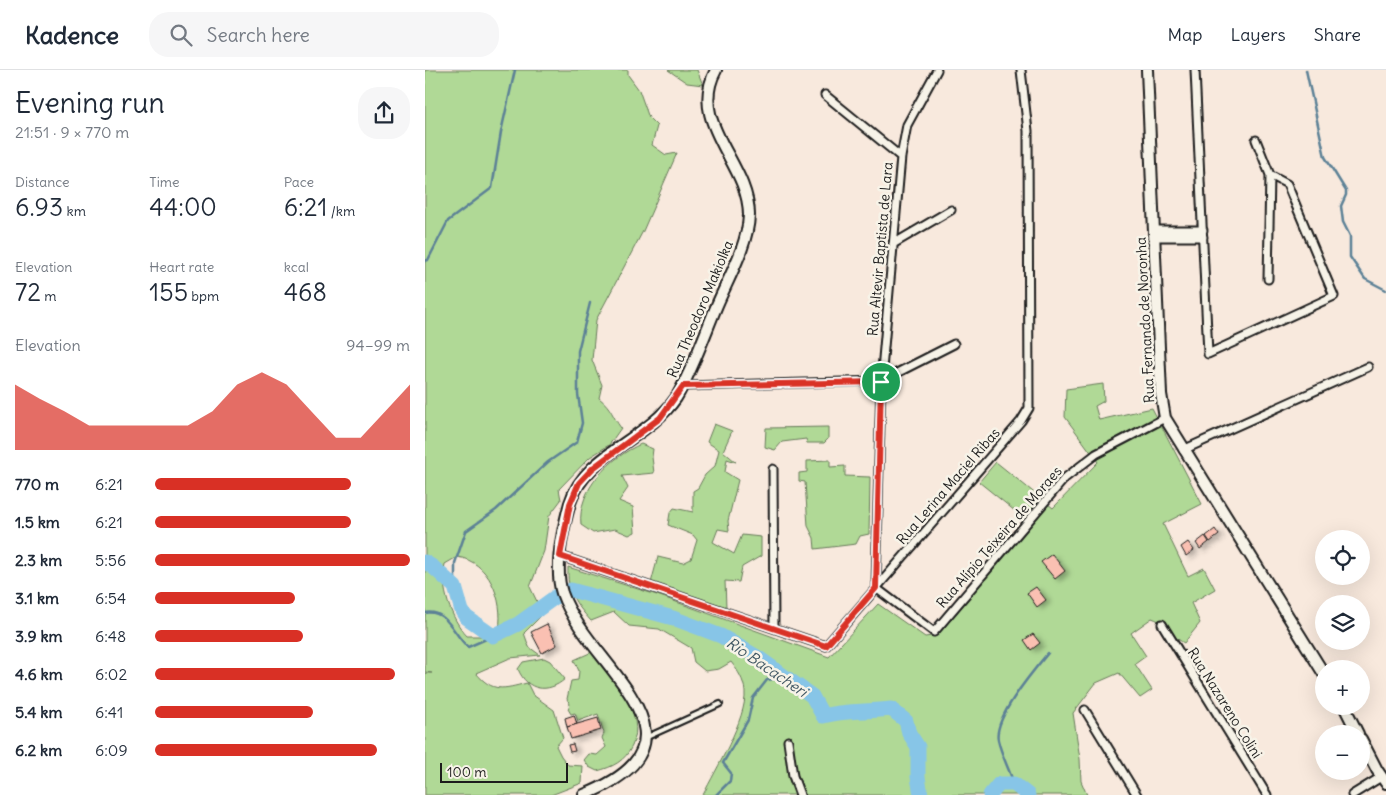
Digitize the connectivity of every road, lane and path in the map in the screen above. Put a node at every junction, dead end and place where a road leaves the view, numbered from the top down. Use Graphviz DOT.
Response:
graph roads {
  1 [pos="716,70"];
  2 [pos="930,70"];
  3 [pos="937,70"];
  4 [pos="1021,70"];
  5 [pos="1147,70"];
  6 [pos="1195,70"];
  7 [pos="933,78"];
  8 [pos="825,96"];
  9 [pos="1256,140"];
  10 [pos="901,157"];
  11 [pos="1270,175"];
  12 [pos="951,210"];
  13 [pos="1154,234"];
  14 [pos="1203,234"];
  15 [pos="893,244"];
  16 [pos="1268,280"];
  17 [pos="954,344"];
  18 [pos="1368,367"];
  19 [pos="881,382"];
  20 [pos="683,386"];
  21 [pos="1165,418"];
  22 [pos="1183,450"];
  23 [pos="773,469"];
  24 [pos="560,556"];
  25 [pos="876,588"];
  26 [pos="1162,624"];
  27 [pos="774,628"];
  28 [pos="1315,660"];
  29 [pos="720,704"];
  30 [pos="1085,710"];
  31 [pos="645,738"];
  32 [pos="788,741"];
  33 [pos="1370,756"];
  34 [pos="1384,780"];
  35 [pos="584,795"];
  36 [pos="800,795"];
  37 [pos="1137,795"];
  38 [pos="1267,795"];
  39 [pos="1352,795"];
  1 -- 20 [label="main road, Rua Theodoro Makiolka"];
  2 -- 7 [label="street"];
  3 -- 7 [label="street, Rua Altevir Baptista de Lara"];
  4 -- 25 [label="street, Rua Lerina Maciel Ribas"];
  5 -- 13 [label="main road, Rua Fernando de Noronha"];
  6 -- 14 [label="street"];
  7 -- 10 [label="street, Rua Altevir Baptista de Lara"];
  8 -- 10 [label="street"];
  9 -- 11 [label="street"];
  10 -- 15 [label="street, Rua Altevir Baptista de Lara"];
  11 -- 14 [label="street"];
  11 -- 16 [label="street"];
  12 -- 15 [label="street"];
  13 -- 14 [label="street"];
  13 -- 21 [label="main road, Rua Fernando de Noronha"];
  15 -- 19 [label="street, Rua Altevir Baptista de Lara"];
  17 -- 19 [label="street"];
  18 -- 22 [label="street"];
  19 -- 20 [label="street"];
  19 -- 25 [label="street, Rua Altevir Baptista de Lara"];
  20 -- 24 [label="main road, Rua Theodoro Makiolka"];
  21 -- 22 [label="main road, Rua Fernando de Noronha"];
  21 -- 25 [label="street, Rua Alípio Teixeira de Moraes"];
  22 -- 28 [label="main road, Rua Fernando de Noronha"];
  23 -- 27 [label="street"];
  24 -- 27 [label="street, Rua Lerina Maciel Ribas"];
  24 -- 31 [label="main road, Rua Theodoro Makiolka"];
  25 -- 27 [label="street, Rua Lerina Maciel Ribas"];
  26 -- 38 [label="street, Rua Nazareno Colini"];
  29 -- 31 [label="lane"];
  30 -- 37 [label="street"];
  31 -- 35 [label="main road"];
  32 -- 36 [label="street"];
  33 -- 34 [label="main road"];
  34 -- 39 [label="street"];
}
